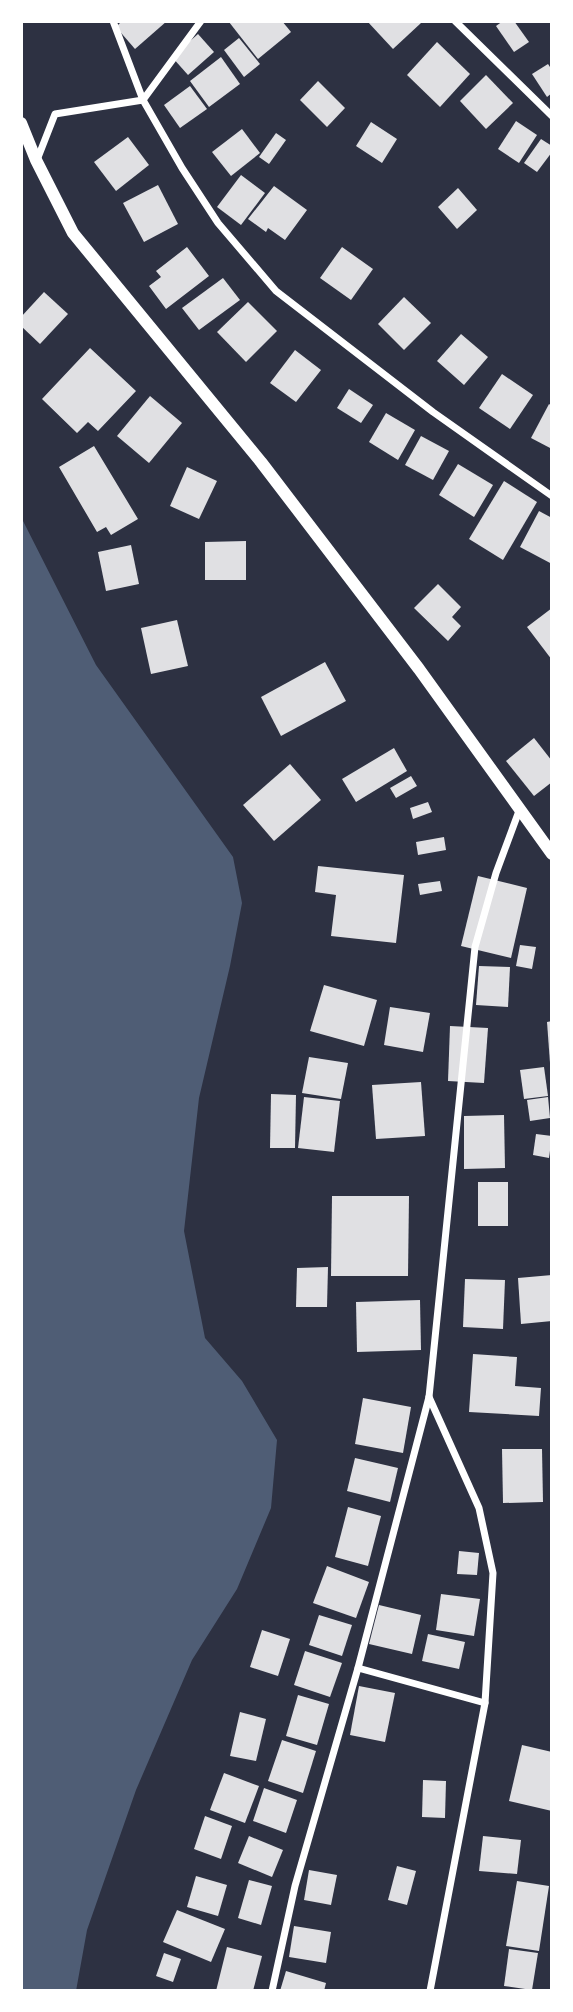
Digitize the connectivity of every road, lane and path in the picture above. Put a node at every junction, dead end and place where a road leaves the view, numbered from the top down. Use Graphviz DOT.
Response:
graph roads {
  1 [pos="113,21"];
  2 [pos="201,21"];
  3 [pos="455,21"];
  4 [pos="143,100"];
  5 [pos="552,116"];
  6 [pos="21,123"];
  7 [pos="36,160"];
  8 [pos="552,496"];
  9 [pos="519,811"];
  10 [pos="552,854"];
  11 [pos="429,1397"];
  12 [pos="358,1668"];
  13 [pos="485,1703"];
  14 [pos="272,1991"];
  15 [pos="430,1991"];
  1 -- 4 [label="street"];
  2 -- 4 [label="street"];
  3 -- 5 [label="street"];
  4 -- 7 [label="street"];
  4 -- 8 [label="street"];
  6 -- 7 [label="street"];
  7 -- 9 [label="street"];
  9 -- 10 [label="street"];
  9 -- 11 [label="street"];
  11 -- 12 [label="street"];
  11 -- 13 [label="street"];
  12 -- 13 [label="street"];
  12 -- 14 [label="street"];
  13 -- 15 [label="street"];
}
